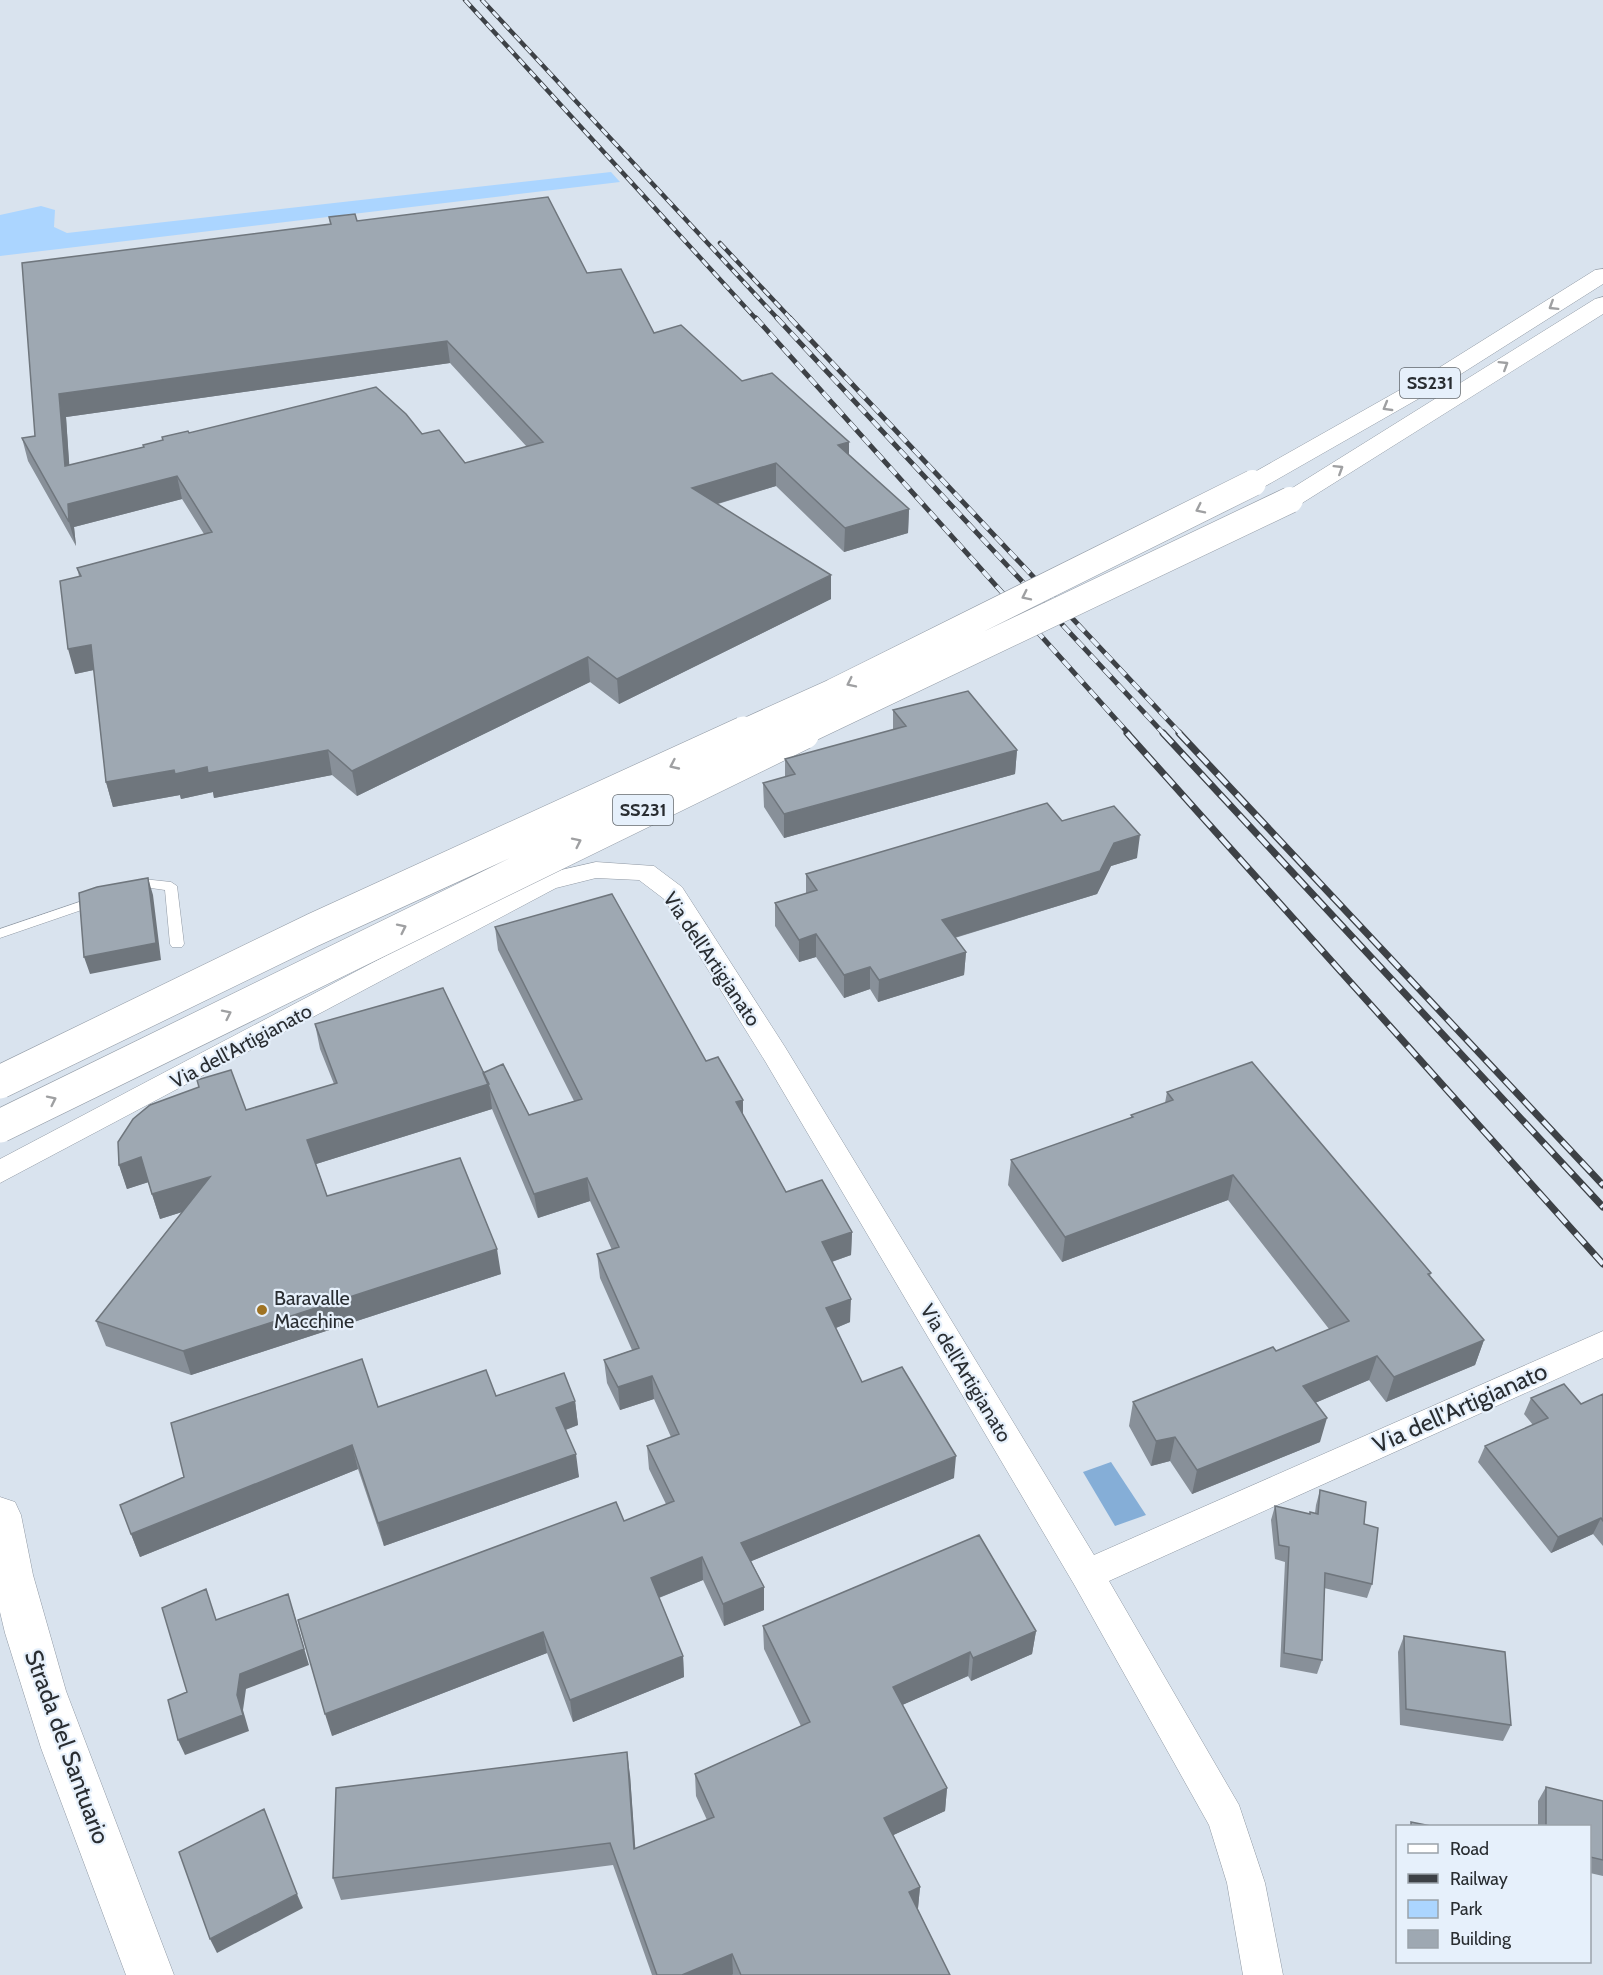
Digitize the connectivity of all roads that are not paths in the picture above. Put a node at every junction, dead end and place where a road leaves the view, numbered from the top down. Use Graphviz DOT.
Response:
graph roads {
  1 [pos="1603,275"];
  2 [pos="1603,304"];
  3 [pos="0,934"];
  4 [pos="177,944"];
  5 [pos="0,1082"];
  6 [pos="0,1126"];
  7 [pos="0,1172"];
  8 [pos="1603,1344"];
  9 [pos="0,1515"];
  10 [pos="1087,1575"];
  11 [pos="150,1975"];
  12 [pos="1263,1975"];
  1 -- 5 [label="main road, SS231, one-way, bridge"];
  6 -- 2 [label="main road, SS231, one-way, bridge"];
  3 -- 4 [label="lane"];
  7 -- 10 [label="street, Via dell'Artigianato"];
  8 -- 10 [label="street, Via dell'Artigianato"];
  9 -- 11 [label="main road, Strada del Santuario"];
  10 -- 12 [label="street, Via dell'Artigianato"];
}
